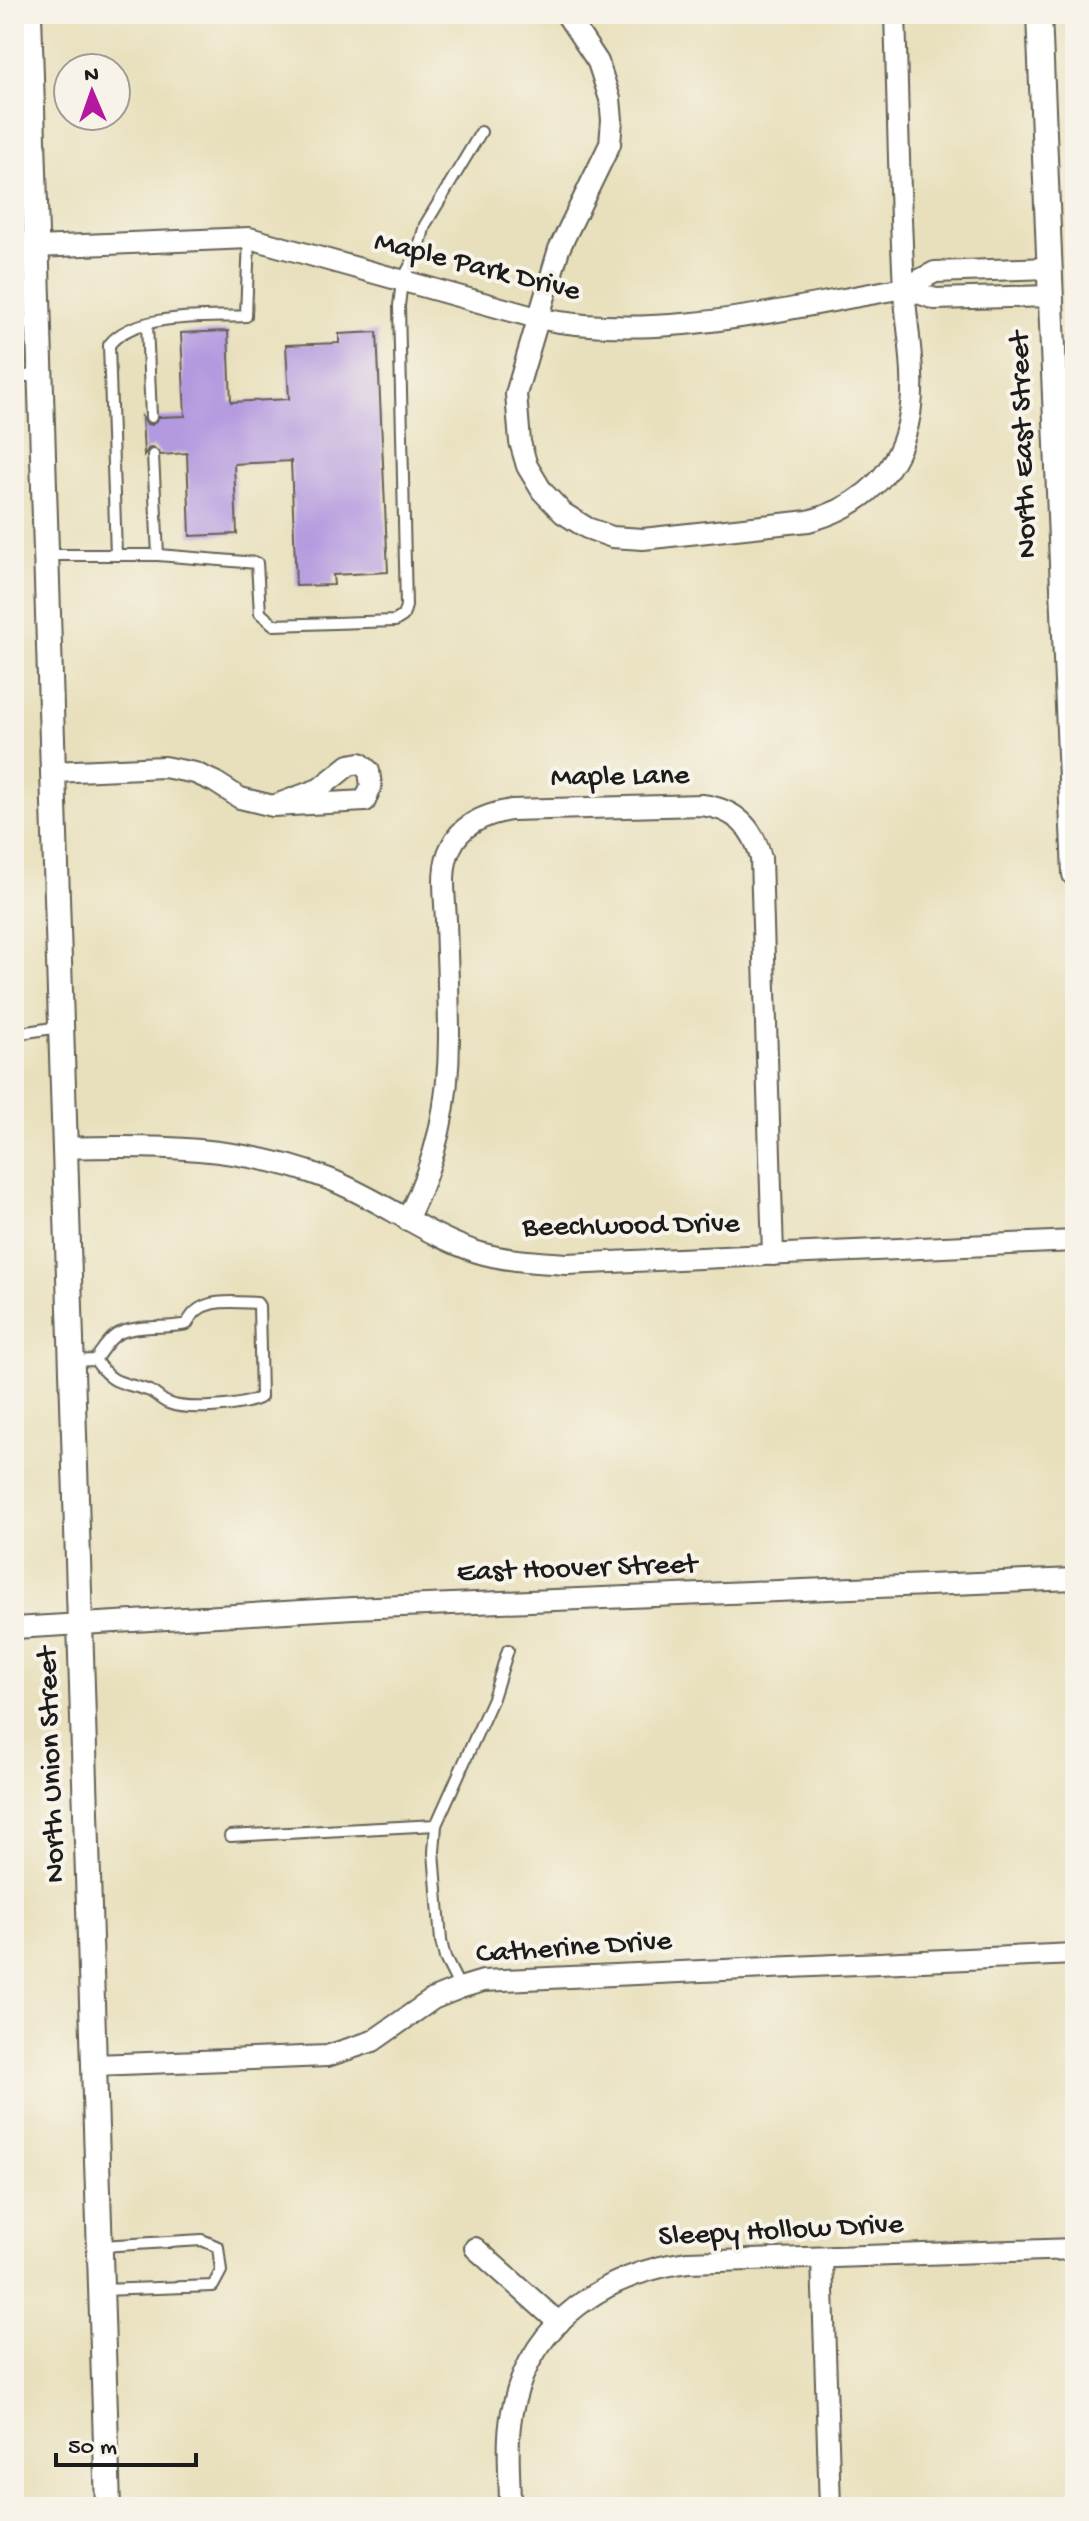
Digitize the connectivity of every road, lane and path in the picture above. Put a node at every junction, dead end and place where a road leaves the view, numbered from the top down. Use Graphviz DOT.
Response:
graph roads {
  1 [pos="29,14"];
  2 [pos="566,14"];
  3 [pos="895,14"];
  4 [pos="1039,14"];
  5 [pos="481,132"];
  6 [pos="249,238"];
  7 [pos="36,247"];
  8 [pos="1050,268"];
  9 [pos="402,281"];
  10 [pos="904,288"];
  11 [pos="1051,296"];
  12 [pos="38,317"];
  13 [pos="537,318"];
  14 [pos="147,324"];
  15 [pos="14,329"];
  16 [pos="14,375"];
  17 [pos="41,377"];
  18 [pos="151,417"];
  19 [pos="153,455"];
  20 [pos="47,555"];
  21 [pos="116,555"];
  22 [pos="158,555"];
  23 [pos="53,772"];
  24 [pos="273,806"];
  25 [pos="1075,874"];
  26 [pos="61,1027"];
  27 [pos="14,1034"];
  28 [pos="65,1148"];
  29 [pos="407,1220"];
  30 [pos="1075,1241"];
  31 [pos="773,1255"];
  32 [pos="83,1360"];
  33 [pos="1075,1579"];
  34 [pos="81,1623"];
  35 [pos="14,1628"];
  36 [pos="508,1650"];
  37 [pos="436,1825"];
  38 [pos="230,1836"];
  39 [pos="1075,1954"];
  40 [pos="460,1988"];
  41 [pos="95,2065"];
  42 [pos="101,2246"];
  43 [pos="475,2248"];
  44 [pos="1075,2249"];
  45 [pos="822,2258"];
  46 [pos="102,2290"];
  47 [pos="559,2323"];
  48 [pos="108,2507"];
  49 [pos="510,2507"];
  50 [pos="830,2507"];
  1 -- 7 [label="street, North Union Street"];
  2 -- 13 [label="street"];
  3 -- 10 [label="street"];
  4 -- 8 [label="street, North East Street"];
  5 -- 9 [label="lane"];
  6 -- 7 [label="street, Maple Park Drive"];
  6 -- 9 [label="street, Maple Park Drive"];
  6 -- 14 [label="lane"];
  7 -- 12 [label="street, North Union Street"];
  8 -- 10 [label="street, Maple Park Drive"];
  8 -- 11 [label="street, North East Street"];
  9 -- 13 [label="street, Maple Park Drive"];
  9 -- 22 [label="lane"];
  10 -- 11 [label="street, Maple Park Drive"];
  10 -- 13 [label="street, Maple Park Drive"];
  10 -- 13 [label="street"];
  11 -- 25 [label="street, North East Street"];
  12 -- 15 [label="lane"];
  12 -- 17 [label="street, North Union Street"];
  14 -- 18 [label="lane"];
  14 -- 21 [label="lane"];
  16 -- 17 [label="lane"];
  17 -- 20 [label="street, North Union Street"];
  19 -- 22 [label="lane"];
  20 -- 21 [label="lane"];
  20 -- 23 [label="street, North Union Street"];
  21 -- 22 [label="lane"];
  23 -- 24 [label="street"];
  23 -- 26 [label="street, North Union Street"];
  26 -- 27 [label="lane"];
  26 -- 28 [label="street, North Union Street"];
  28 -- 29 [label="street, Beechwood Drive"];
  28 -- 32 [label="street, North Union Street"];
  29 -- 31 [label="street, Beechwood Drive"];
  29 -- 31 [label="street, Maple Lane"];
  30 -- 31 [label="street, Beechwood Drive"];
  32 -- 32 [label="lane"];
  32 -- 34 [label="street, North Union Street"];
  33 -- 34 [label="street, East Hoover Street"];
  34 -- 35 [label="street, East Hoover Street"];
  34 -- 41 [label="street, North Union Street"];
  36 -- 37 [label="lane"];
  37 -- 38 [label="lane"];
  37 -- 40 [label="lane"];
  39 -- 40 [label="street, Catherine Drive"];
  40 -- 41 [label="street, Catherine Drive"];
  41 -- 42 [label="street, North Union Street"];
  42 -- 46 [label="street, North Union Street"];
  42 -- 46 [label="lane"];
  43 -- 47 [label="street"];
  44 -- 45 [label="street, Sleepy Hollow Drive"];
  45 -- 47 [label="street, Sleepy Hollow Drive"];
  45 -- 50 [label="street"];
  46 -- 48 [label="street, North Union Street"];
  47 -- 49 [label="street, Sleepy Hollow Drive"];
}
